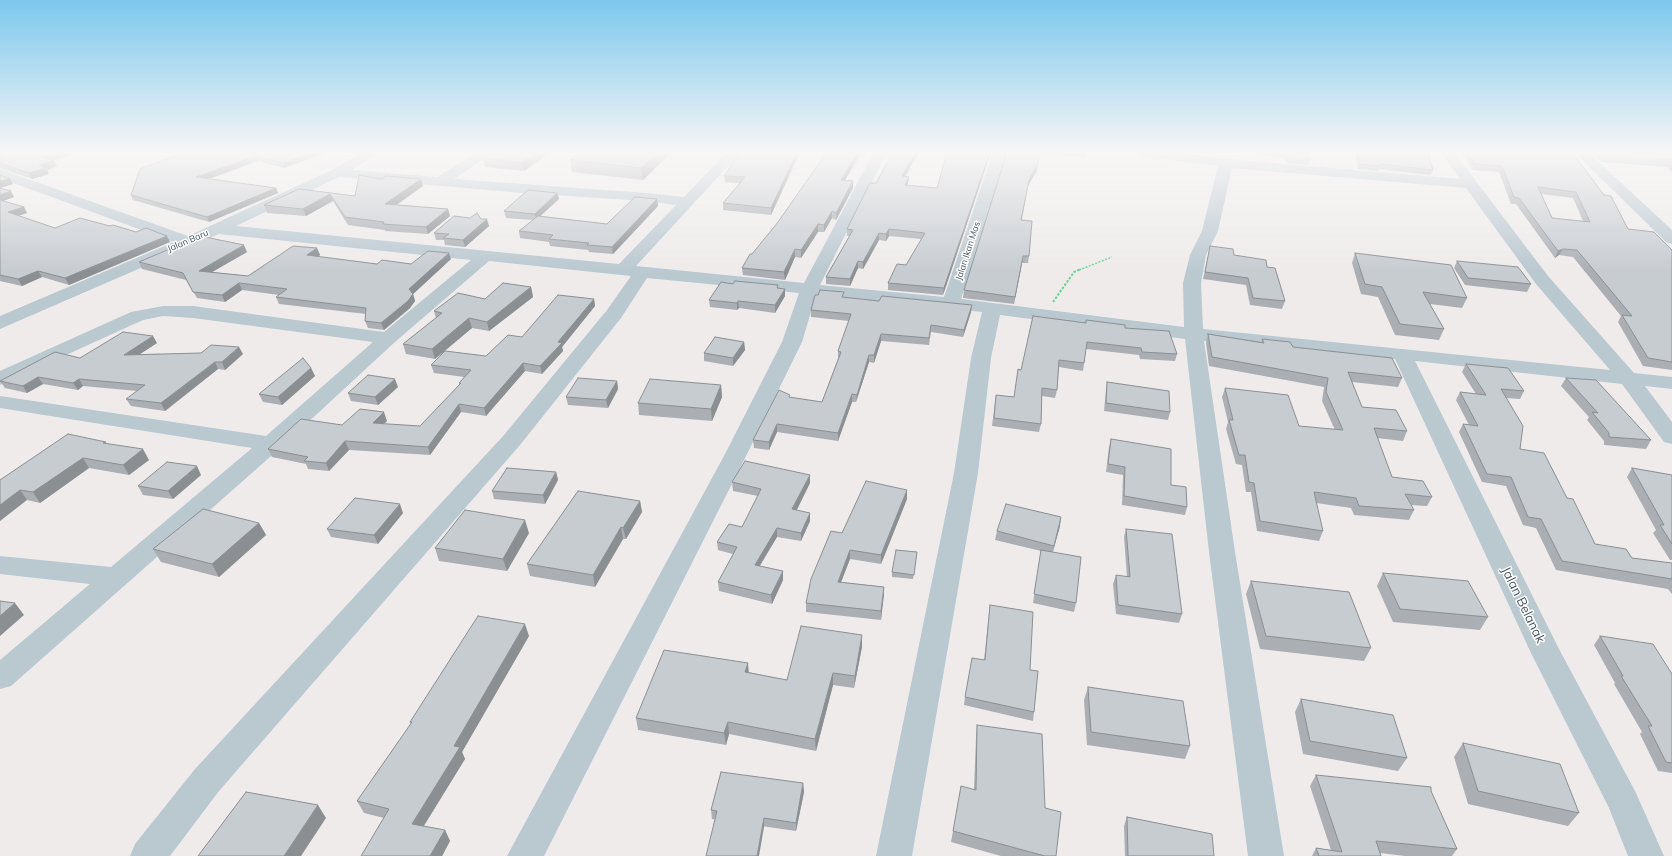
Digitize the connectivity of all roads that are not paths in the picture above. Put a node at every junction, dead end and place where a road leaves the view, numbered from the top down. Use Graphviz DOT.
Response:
graph roads {
  1 [pos="50,192"];
  2 [pos="296,192"];
  3 [pos="581,192"];
  4 [pos="697,192"];
  5 [pos="860,192"];
  6 [pos="987,192"];
  7 [pos="1219,192"];
  8 [pos="1477,192"];
  9 [pos="1622,192"];
  10 [pos="687,202"];
  11 [pos="217,229"];
  12 [pos="1672,239"];
  13 [pos="187,241"];
  14 [pos="484,256"];
  15 [pos="634,270"];
  16 [pos="809,290"];
  17 [pos="951,304"];
  18 [pos="992,309"];
  19 [pos="4,317"];
  20 [pos="1194,334"];
  21 [pos="388,338"];
  22 [pos="1402,354"];
  23 [pos="1628,378"];
  24 [pos="0,379"];
  25 [pos="1672,383"];
  26 [pos="0,402"];
  27 [pos="1672,437"];
  28 [pos="271,444"];
  29 [pos="0,565"];
  30 [pos="116,577"];
  31 [pos="0,676"];
  32 [pos="148,856"];
  33 [pos="525,856"];
  34 [pos="894,856"];
  35 [pos="1266,856"];
  36 [pos="1646,856"];
  1 -- 13 [label="street"];
  2 -- 11 [label="street, Jalan Baru"];
  3 -- 10 [label="street"];
  4 -- 10 [label="street"];
  5 -- 16 [label="street"];
  6 -- 17 [label="street, Jalan Ikan Mas"];
  7 -- 20 [label="street"];
  8 -- 23 [label="street"];
  9 -- 12 [label="street"];
  10 -- 15 [label="street"];
  11 -- 13 [label="street, Jalan Baru"];
  11 -- 14 [label="street"];
  13 -- 19 [label="street, Jalan Baru"];
  14 -- 15 [label="street"];
  14 -- 21 [label="street"];
  15 -- 16 [label="street"];
  15 -- 32 [label="street"];
  16 -- 17 [label="street"];
  16 -- 33 [label="street"];
  17 -- 18 [label="street"];
  18 -- 20 [label="street"];
  18 -- 34 [label="street"];
  20 -- 22 [label="street"];
  20 -- 35 [label="street"];
  21 -- 24 [label="street"];
  21 -- 28 [label="street"];
  22 -- 23 [label="street"];
  22 -- 36 [label="street, Jalan Belanak"];
  23 -- 25 [label="street"];
  23 -- 27 [label="street"];
  26 -- 28 [label="street"];
  28 -- 30 [label="street"];
  29 -- 30 [label="street"];
  30 -- 31 [label="street"];
}
